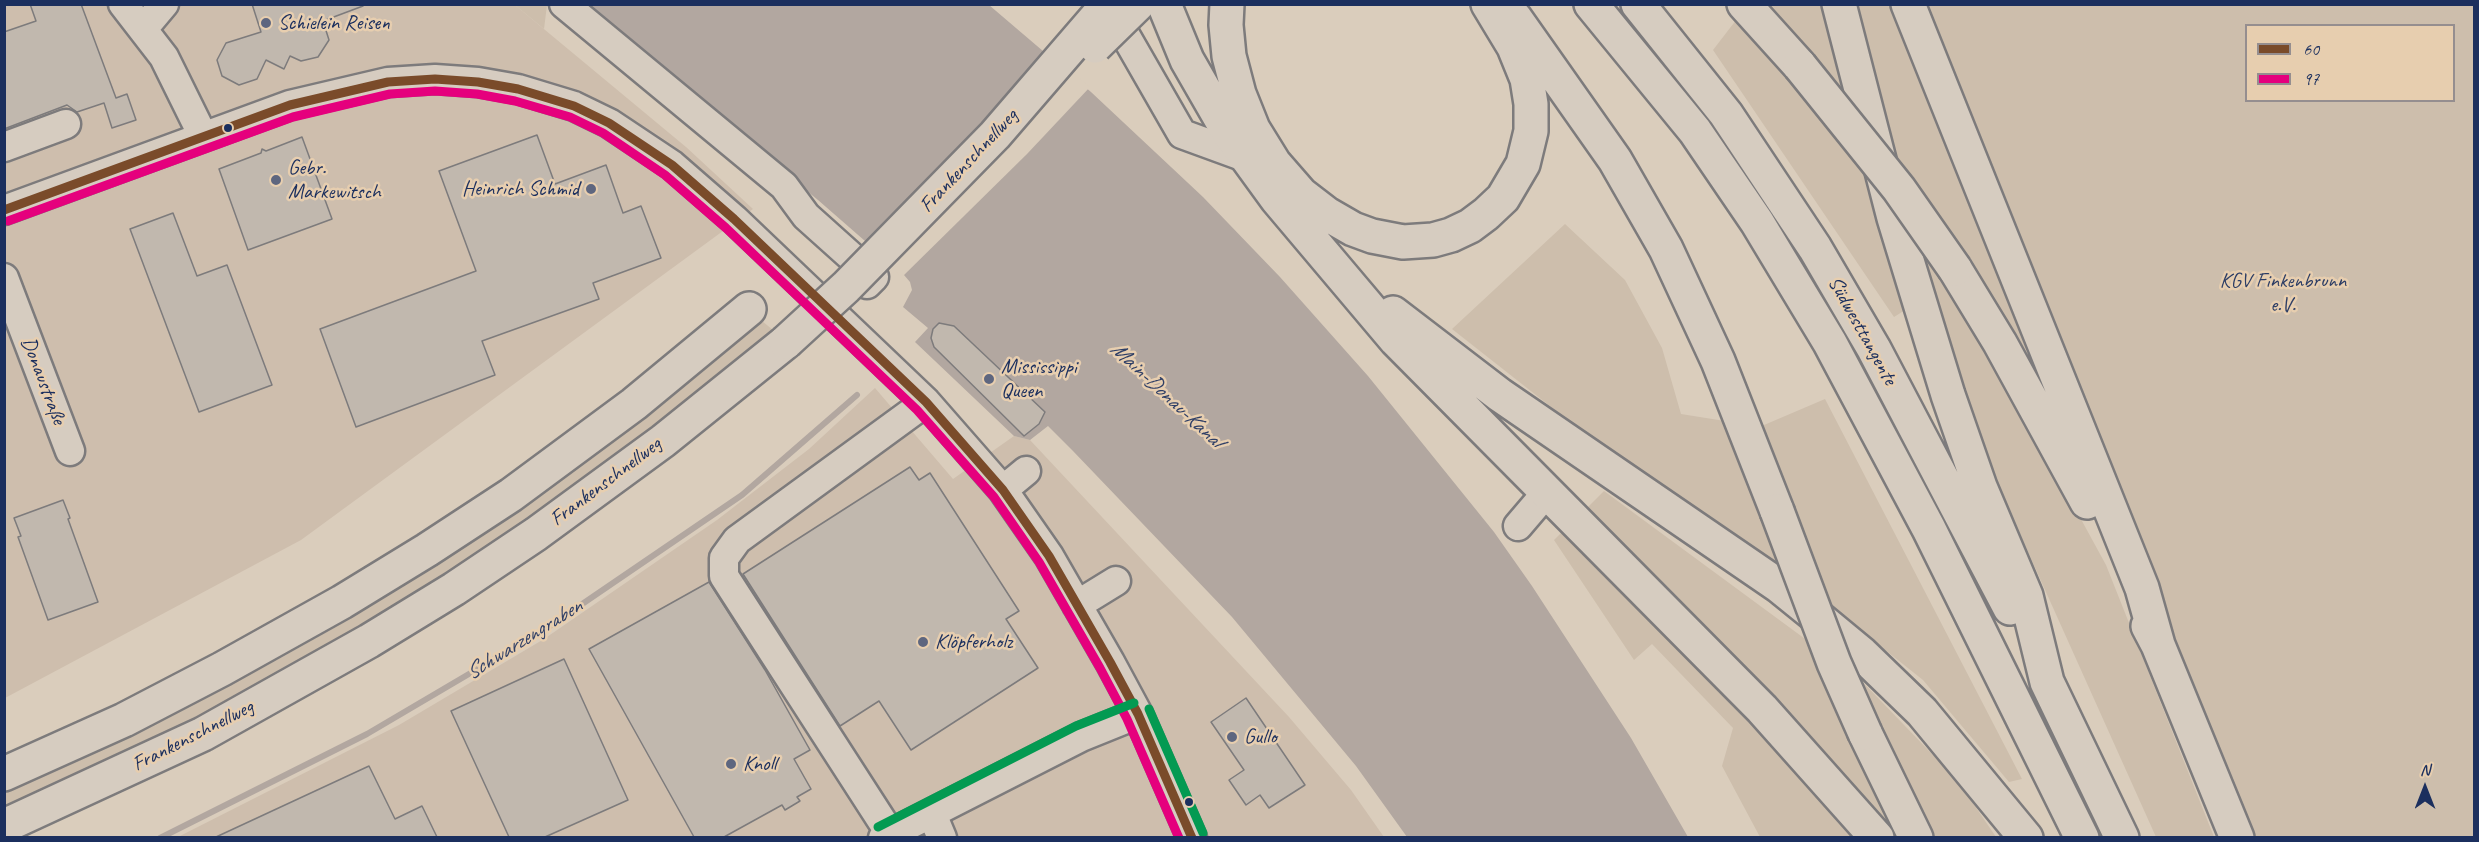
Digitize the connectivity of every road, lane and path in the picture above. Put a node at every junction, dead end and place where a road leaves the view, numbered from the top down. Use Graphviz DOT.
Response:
graph roads {
  1 [pos="123,4"];
  2 [pos="164,4"];
  3 [pos="564,4"];
  4 [pos="1088,4"];
  5 [pos="1108,4"];
  6 [pos="1138,4"];
  7 [pos="1164,4"];
  8 [pos="1227,4"];
  9 [pos="1488,4"];
  10 [pos="1504,4"];
  11 [pos="1591,4"];
  12 [pos="1638,4"];
  13 [pos="1744,4"];
  14 [pos="1839,4"];
  15 [pos="1908,4"];
  16 [pos="143,29"];
  17 [pos="1023,103"];
  18 [pos="66,124"];
  19 [pos="203,136"];
  20 [pos="4,147"];
  21 [pos="1245,157"];
  22 [pos="4,210"];
  23 [pos="1326,255"];
  24 [pos="4,278"];
  25 [pos="749,309"];
  26 [pos="836,315"];
  27 [pos="926,402"];
  28 [pos="70,451"];
  29 [pos="1026,471"];
  30 [pos="1003,490"];
  31 [pos="1547,492"];
  32 [pos="1518,526"];
  33 [pos="1116,581"];
  34 [pos="1077,604"];
  35 [pos="2158,645"];
  36 [pos="2047,682"];
  37 [pos="1138,714"];
  38 [pos="4,774"];
  39 [pos="4,826"];
  40 [pos="937,826"];
  41 [pos="1182,834"];
  42 [pos="889,836"];
  43 [pos="1877,837"];
  44 [pos="1916,837"];
  45 [pos="2026,837"];
  46 [pos="2082,837"];
  47 [pos="2122,837"];
  48 [pos="2237,837"];
  1 -- 16 [label="street"];
  2 -- 16 [label="street"];
  3 -- 26 [label="street"];
  4 -- 21 [label="street"];
  5 -- 17 [label="highway, Frankenschnellweg, bridge"];
  6 -- 17 [label="highway, bridge"];
  7 -- 21 [label="highway"];
  8 -- 9 [label="highway"];
  10 -- 44 [label="highway, bridge"];
  11 -- 46 [label="highway, Südwesttangente"];
  12 -- 36 [label="highway, Südwesttangente"];
  13 -- 35 [label="highway, bridge"];
  14 -- 36 [label="highway"];
  15 -- 35 [label="highway"];
  16 -- 19 [label="street"];
  17 -- 39 [label="highway, Frankenschnellweg, bridge"];
  18 -- 20 [label="street"];
  19 -- 22 [label="street"];
  19 -- 26 [label="street"];
  21 -- 23 [label="highway"];
  23 -- 31 [label="highway"];
  23 -- 45 [label="highway"];
  24 -- 28 [label="street, Donaustraße"];
  25 -- 38 [label="highway"];
  26 -- 27 [label="street"];
  27 -- 30 [label="street"];
  27 -- 42 [label="street"];
  29 -- 30 [label="street"];
  30 -- 34 [label="street"];
  31 -- 32 [label="street"];
  31 -- 43 [label="highway"];
  33 -- 34 [label="street"];
  34 -- 37 [label="street"];
  35 -- 48 [label="highway"];
  36 -- 47 [label="highway"];
  37 -- 40 [label="street"];
  37 -- 41 [label="street"];
  40 -- 42 [label="street"];
}
